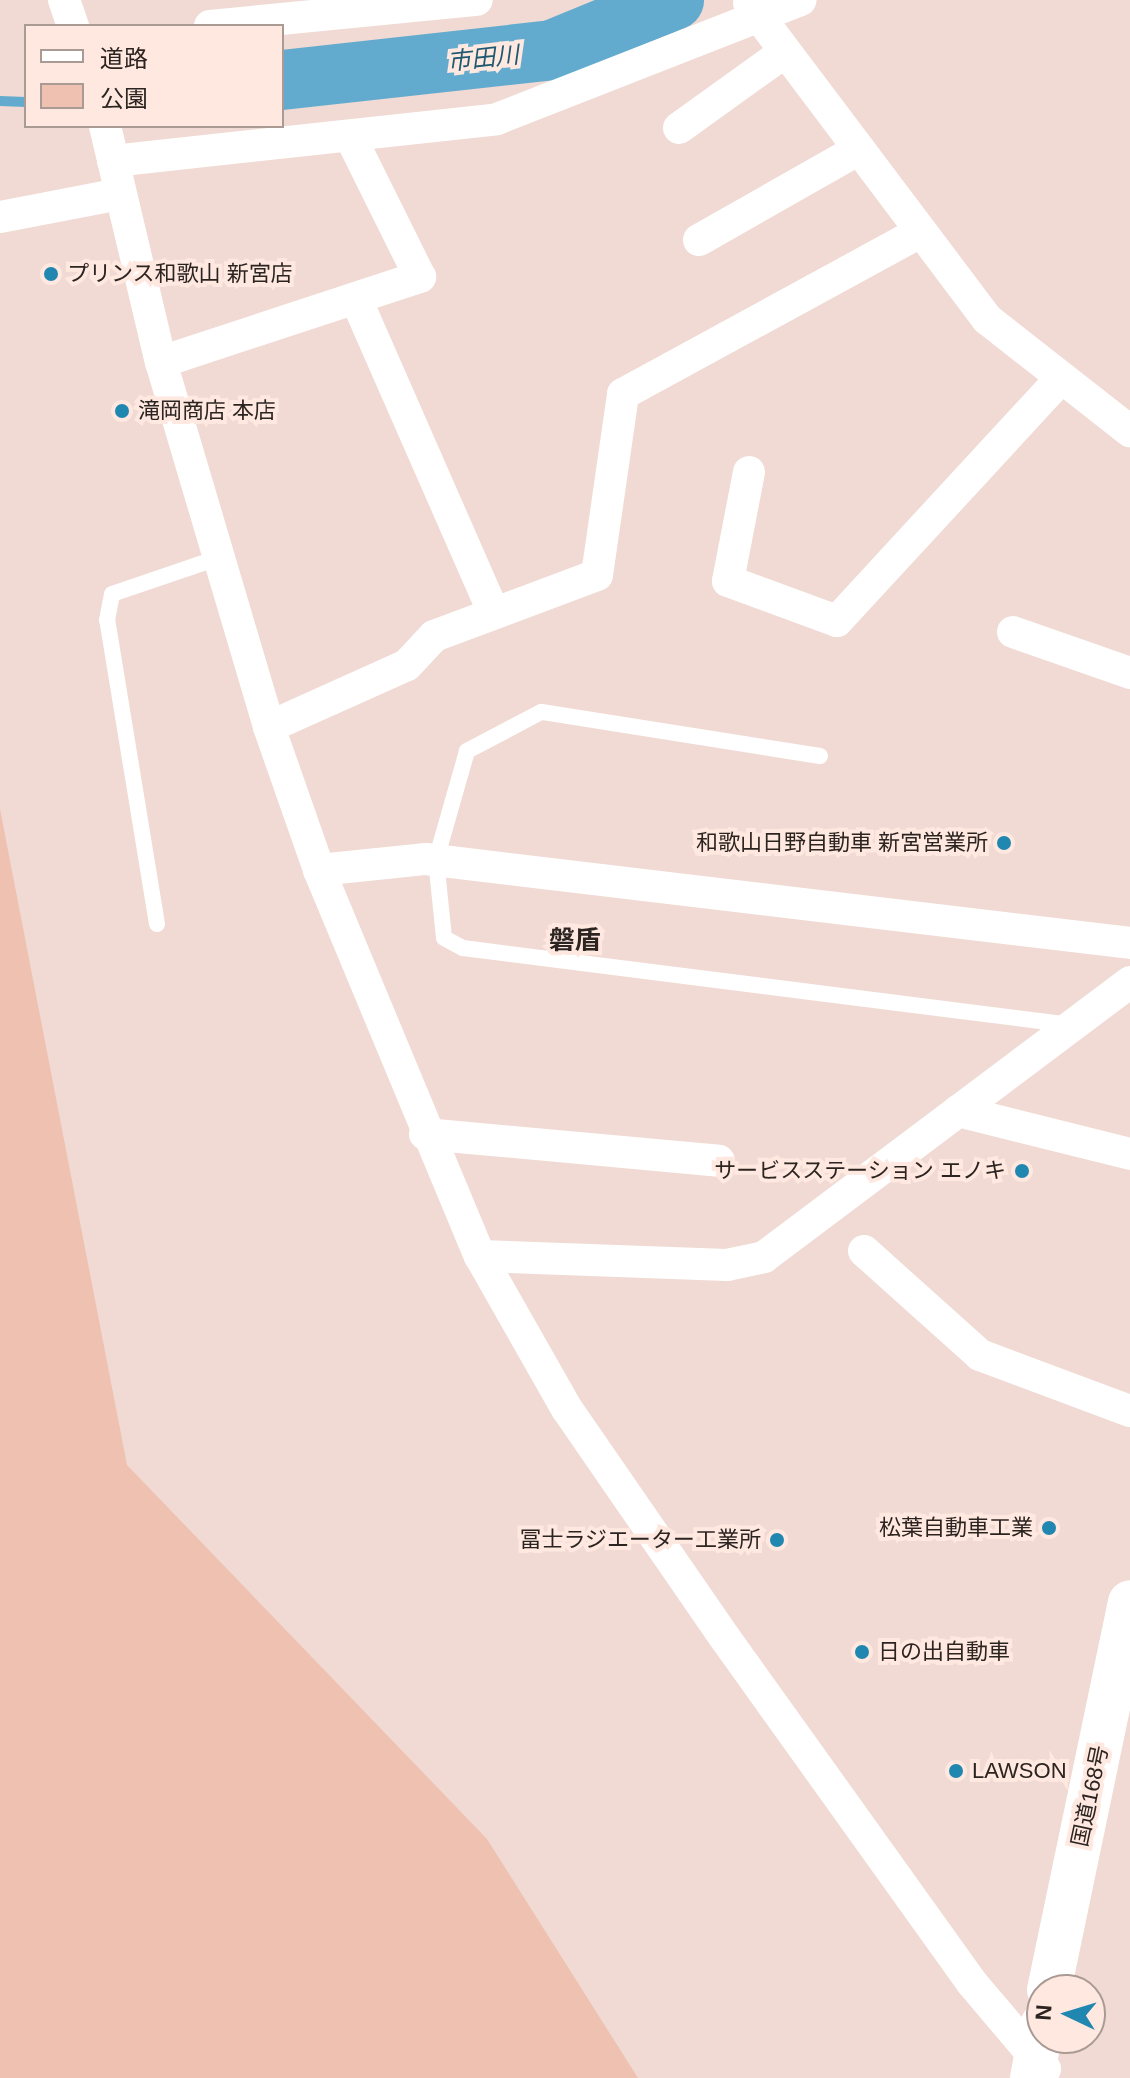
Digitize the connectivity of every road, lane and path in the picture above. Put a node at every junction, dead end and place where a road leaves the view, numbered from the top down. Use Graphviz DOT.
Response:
graph roads {
  1 [pos="64,0"];
  2 [pos="477,0"];
  3 [pos="801,0"];
  4 [pos="752,10"];
  5 [pos="72,24"];
  6 [pos="231,24"];
  7 [pos="782,54"];
  8 [pos="679,128"];
  9 [pos="351,138"];
  10 [pos="109,142"];
  11 [pos="859,149"];
  12 [pos="120,194"];
  13 [pos="0,217"];
  14 [pos="918,233"];
  15 [pos="699,240"];
  16 [pos="356,299"];
  17 [pos="161,362"];
  18 [pos="1061,378"];
  19 [pos="1130,431"];
  20 [pos="749,472"];
  21 [pos="215,559"];
  22 [pos="494,613"];
  23 [pos="1013,632"];
  24 [pos="1130,673"];
  25 [pos="269,727"];
  26 [pos="820,756"];
  27 [pos="436,860"];
  28 [pos="319,870"];
  29 [pos="157,924"];
  30 [pos="1130,943"];
  31 [pos="1130,982"];
  32 [pos="1072,1026"];
  33 [pos="958,1111"];
  34 [pos="425,1134"];
  35 [pos="1130,1154"];
  36 [pos="719,1161"];
  37 [pos="864,1251"];
  38 [pos="480,1256"];
  39 [pos="1130,1411"];
  40 [pos="1130,1602"];
  41 [pos="1052,1974"];
  42 [pos="1038,2063"];
  1 -- 5 [label="street"];
  2 -- 6 [label="street"];
  3 -- 4 [label="street"];
  4 -- 7 [label="street"];
  4 -- 9 [label="street"];
  7 -- 8 [label="street"];
  7 -- 11 [label="street"];
  9 -- 10 [label="street"];
  9 -- 16 [label="street"];
  10 -- 12 [label="street"];
  11 -- 14 [label="street"];
  11 -- 15 [label="street"];
  12 -- 13 [label="street"];
  12 -- 17 [label="street"];
  14 -- 18 [label="street"];
  14 -- 22 [label="street"];
  16 -- 17 [label="street"];
  16 -- 22 [label="street"];
  17 -- 21 [label="street"];
  18 -- 19 [label="street"];
  18 -- 20 [label="street"];
  21 -- 25 [label="street"];
  21 -- 29 [label="lane"];
  22 -- 25 [label="street"];
  23 -- 24 [label="street"];
  25 -- 28 [label="street"];
  26 -- 27 [label="lane"];
  27 -- 28 [label="street"];
  27 -- 30 [label="street"];
  27 -- 32 [label="lane"];
  28 -- 34 [label="street"];
  31 -- 32 [label="street"];
  32 -- 33 [label="street"];
  33 -- 35 [label="street"];
  33 -- 38 [label="street"];
  34 -- 36 [label="street"];
  34 -- 38 [label="street"];
  37 -- 39 [label="street"];
  38 -- 42 [label="street"];
  40 -- 41 [label="highway, 国道168号"];
}
